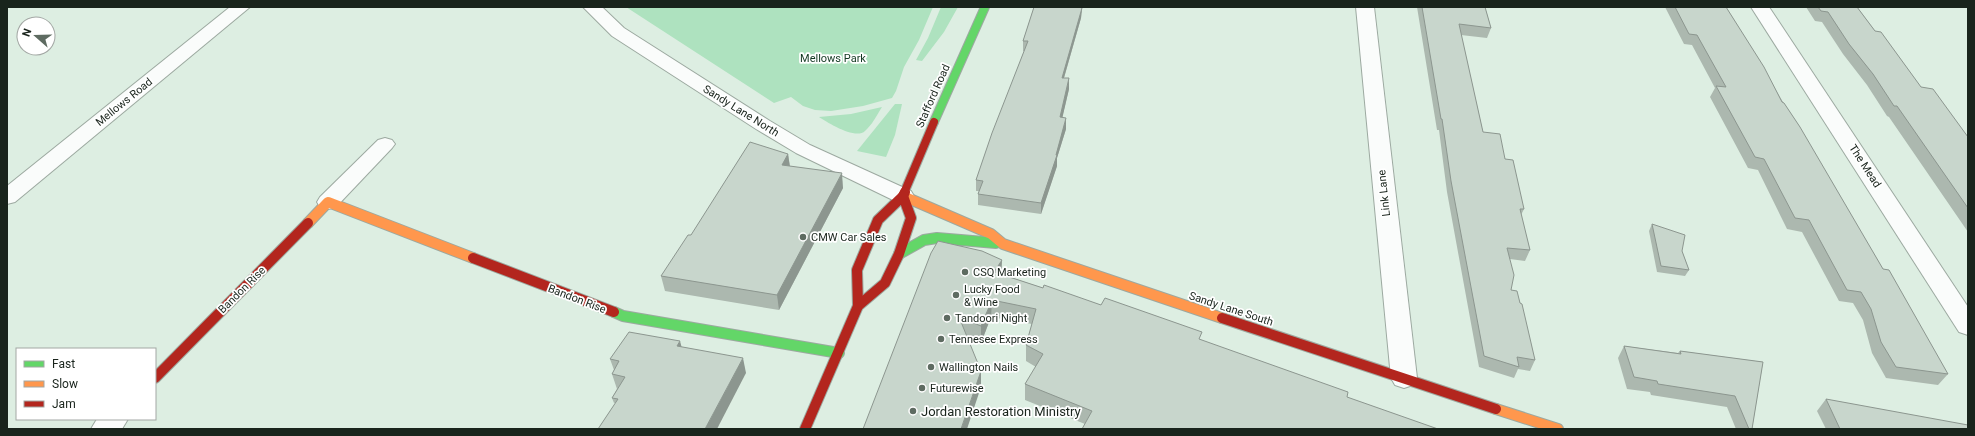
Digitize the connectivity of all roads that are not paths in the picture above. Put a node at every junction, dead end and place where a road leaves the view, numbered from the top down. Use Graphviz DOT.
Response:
graph roads {
  1 [pos="241,7"];
  2 [pos="592,7"];
  3 [pos="985,7"];
  4 [pos="1365,7"];
  5 [pos="1760,7"];
  6 [pos="386,144"];
  7 [pos="903,196"];
  8 [pos="7,197"];
  9 [pos="328,202"];
  10 [pos="1003,244"];
  11 [pos="899,254"];
  12 [pos="858,306"];
  13 [pos="1968,326"];
  14 [pos="838,353"];
  15 [pos="156,377"];
  16 [pos="1404,378"];
  17 [pos="114,420"];
  18 [pos="104,429"];
  19 [pos="806,429"];
  20 [pos="1558,429"];
  1 -- 8 [label="street, Mellows Road"];
  2 -- 7 [label="street, Sandy Lane North"];
  3 -- 7 [label="main road, Stafford Road"];
  4 -- 16 [label="street, Link Lane"];
  5 -- 13 [label="street, The Mead"];
  6 -- 9 [label="street, Bandon Rise"];
  7 -- 10 [label="main road, Sandy Lane South"];
  7 -- 11 [label="main road, Stafford Road"];
  7 -- 12 [label="main road, Stafford Road"];
  9 -- 14 [label="main road, Bandon Rise"];
  9 -- 15 [label="main road, Bandon Rise"];
  10 -- 11 [label="main road"];
  10 -- 16 [label="main road, Sandy Lane South"];
  11 -- 12 [label="main road, Stafford Road"];
  12 -- 14 [label="main road, Stafford Road"];
  14 -- 19 [label="main road, Stafford Road"];
  16 -- 20 [label="main road, Sandy Lane South"];
  17 -- 18 [label="street"];
}
